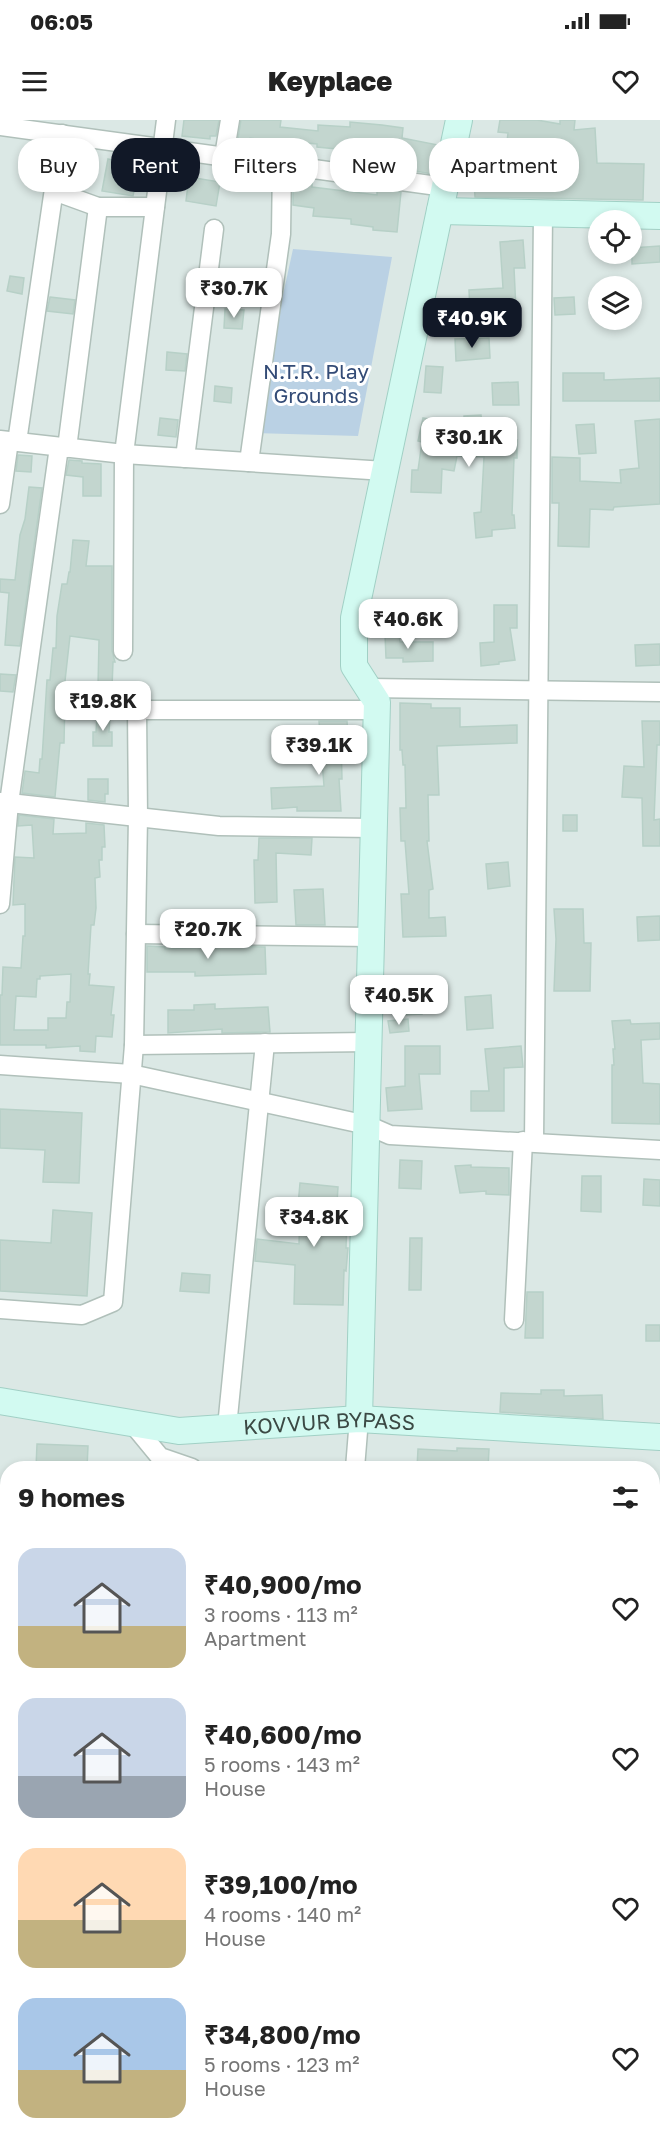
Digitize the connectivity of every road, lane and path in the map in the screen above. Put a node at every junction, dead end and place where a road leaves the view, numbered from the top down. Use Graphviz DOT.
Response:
graph roads {
  1 [pos="166,120"];
  2 [pos="230,120"];
  3 [pos="459,120"];
  4 [pos="0,126"];
  5 [pos="62,134"];
  6 [pos="61,138"];
  7 [pos="163,138"];
  8 [pos="227,138"];
  9 [pos="111,141"];
  10 [pos="318,172"];
  11 [pos="54,192"];
  12 [pos="57,192"];
  13 [pos="157,192"];
  14 [pos="282,192"];
  15 [pos="442,199"];
  16 [pos="98,207"];
  17 [pos="155,207"];
  18 [pos="543,213"];
  19 [pos="660,216"];
  20 [pos="213,229"];
  21 [pos="9,441"];
  22 [pos="63,447"];
  23 [pos="124,454"];
  24 [pos="185,458"];
  25 [pos="249,462"];
  26 [pos="385,471"];
  27 [pos="0,504"];
  28 [pos="123,651"];
  29 [pos="537,691"];
  30 [pos="660,692"];
  31 [pos="373,699"];
  32 [pos="5,803"];
  33 [pos="138,817"];
  34 [pos="374,828"];
  35 [pos="0,904"];
  36 [pos="136,934"];
  37 [pos="371,937"];
  38 [pos="369,1042"];
  39 [pos="265,1043"];
  40 [pos="134,1045"];
  41 [pos="0,1065"];
  42 [pos="130,1074"];
  43 [pos="259,1101"];
  44 [pos="367,1125"];
  45 [pos="528,1141"];
  46 [pos="660,1150"];
  47 [pos="0,1309"];
  48 [pos="514,1320"];
  49 [pos="0,1401"];
  50 [pos="359,1419"];
  51 [pos="132,1423"];
  52 [pos="227,1427"];
  53 [pos="660,1437"];
  54 [pos="172,1461"];
  55 [pos="356,1461"];
  1 -- 7 [label="street"];
  2 -- 8 [label="street"];
  3 -- 15 [label="street"];
  4 -- 5 [label="street"];
  5 -- 6 [label="street"];
  5 -- 9 [label="street"];
  10 -- 15 [label="street"];
  11 -- 21 [label="street"];
  12 -- 16 [label="street"];
  13 -- 17 [label="street"];
  14 -- 25 [label="street"];
  15 -- 18 [label="street"];
  15 -- 26 [label="street"];
  16 -- 17 [label="street"];
  16 -- 22 [label="street"];
  17 -- 23 [label="street"];
  18 -- 19 [label="street"];
  18 -- 29 [label="street"];
  20 -- 24 [label="street"];
  21 -- 22 [label="street"];
  21 -- 27 [label="street"];
  22 -- 23 [label="street"];
  22 -- 32 [label="street"];
  23 -- 24 [label="street"];
  23 -- 28 [label="street"];
  24 -- 25 [label="street"];
  25 -- 26 [label="street"];
  26 -- 31 [label="street"];
  29 -- 30 [label="street"];
  29 -- 31 [label="street"];
  29 -- 45 [label="street"];
  31 -- 33 [label="street"];
  31 -- 34 [label="street"];
  32 -- 33 [label="street"];
  32 -- 35 [label="street"];
  33 -- 34 [label="street"];
  33 -- 36 [label="street"];
  34 -- 37 [label="street"];
  36 -- 37 [label="street"];
  36 -- 40 [label="street"];
  37 -- 38 [label="street"];
  38 -- 39 [label="street"];
  38 -- 44 [label="street"];
  39 -- 40 [label="street"];
  39 -- 43 [label="street"];
  40 -- 42 [label="street"];
  41 -- 42 [label="street"];
  42 -- 43 [label="street"];
  42 -- 47 [label="street"];
  43 -- 44 [label="street"];
  43 -- 52 [label="street"];
  44 -- 45 [label="street"];
  44 -- 50 [label="street"];
  45 -- 46 [label="street"];
  45 -- 48 [label="street"];
  49 -- 51 [label="street, KOVVUR BYPASS"];
  50 -- 52 [label="street, KOVVUR BYPASS"];
  50 -- 53 [label="street, KOVVUR BYPASS"];
  50 -- 55 [label="street"];
  51 -- 52 [label="street, KOVVUR BYPASS"];
  51 -- 54 [label="street"];
}
